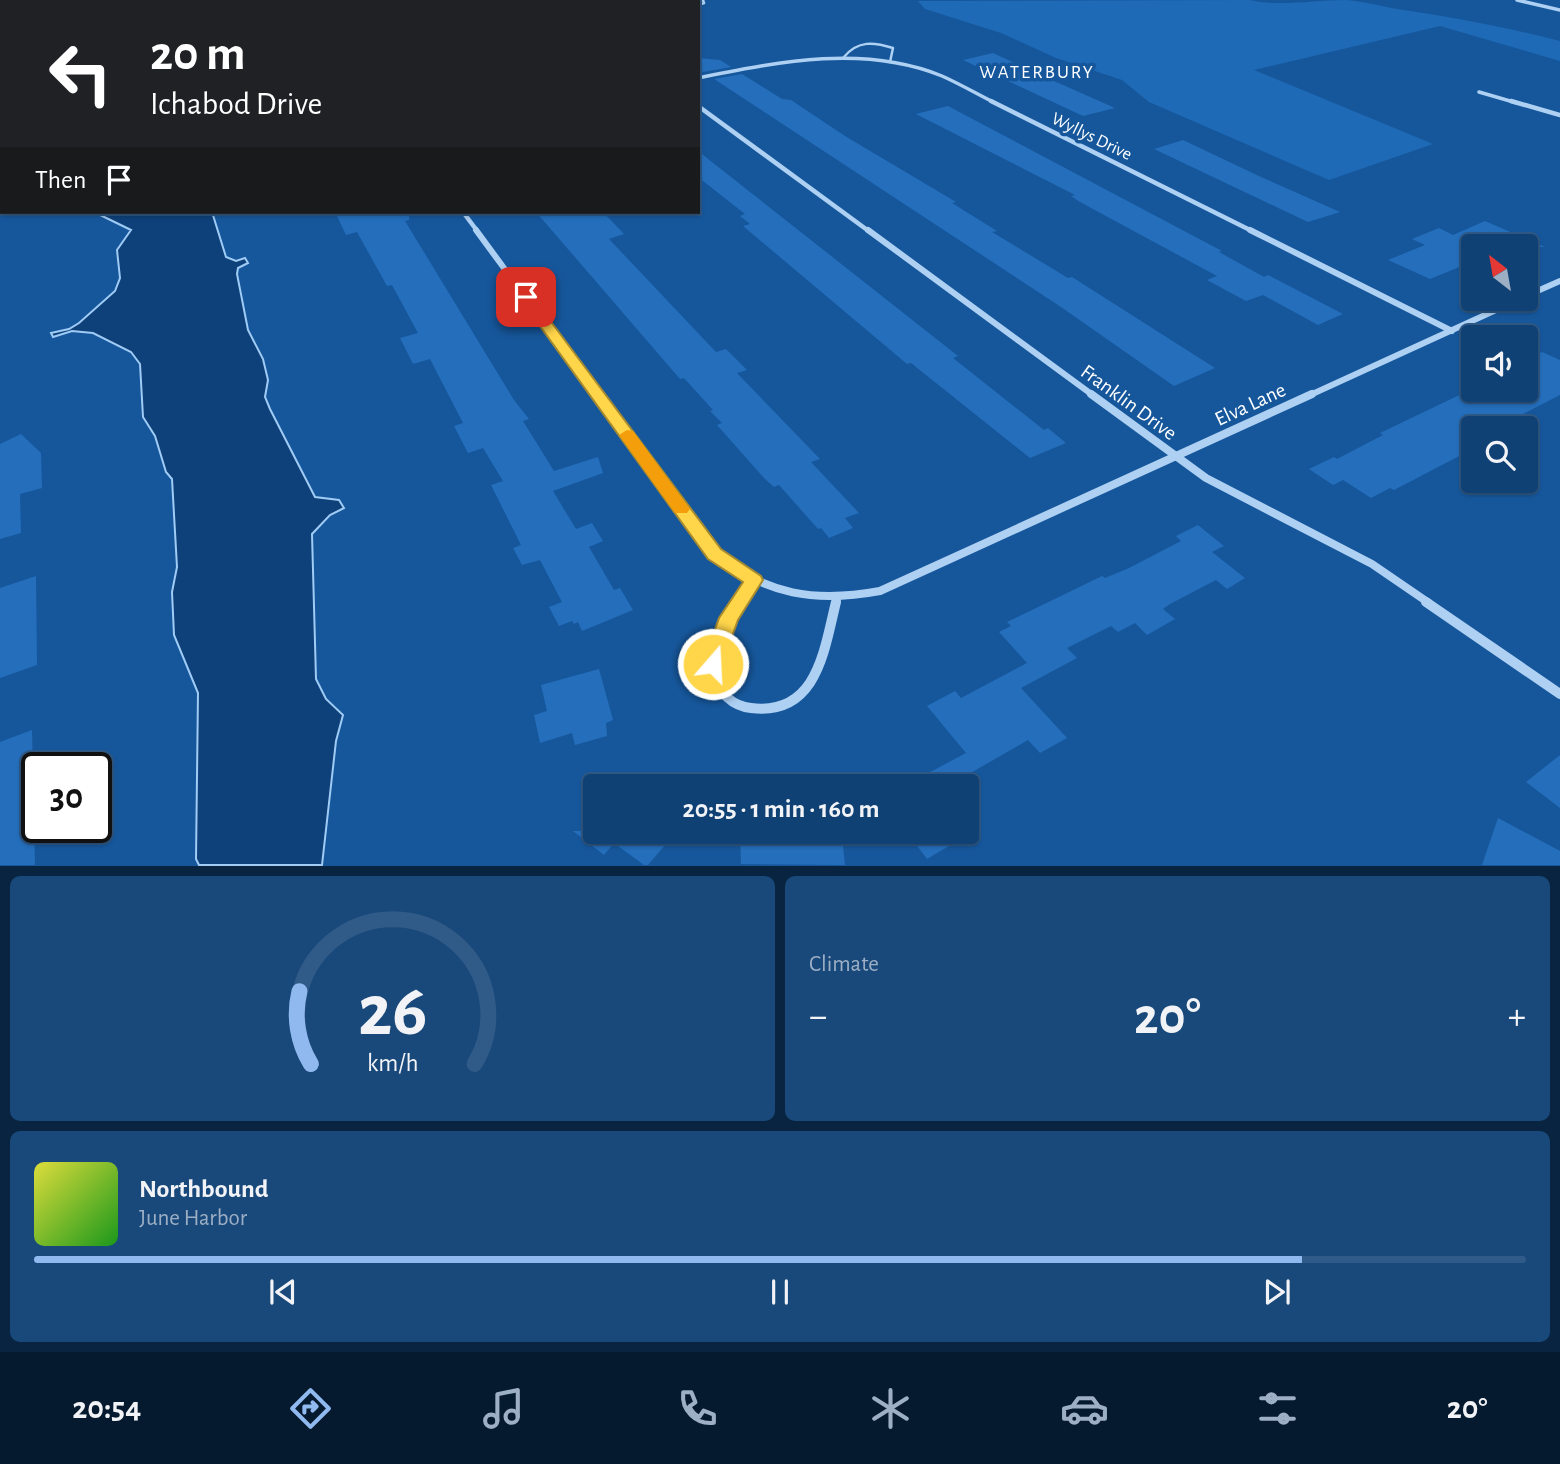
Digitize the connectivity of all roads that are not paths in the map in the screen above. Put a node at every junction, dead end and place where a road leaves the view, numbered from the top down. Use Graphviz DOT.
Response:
graph roads {
  1 [pos="1517,0"];
  2 [pos="1560,10"];
  3 [pos="844,57"];
  4 [pos="890,62"];
  5 [pos="700,78"];
  6 [pos="1479,92"];
  7 [pos="700,107"];
  8 [pos="1560,115"];
  9 [pos="464,214"];
  10 [pos="1560,281"];
  11 [pos="1538,291"];
  12 [pos="1492,312"];
  13 [pos="1452,331"];
  14 [pos="1175,457"];
  15 [pos="754,580"];
  16 [pos="837,598"];
  17 [pos="1560,694"];
  1 -- 2 [label="street"];
  3 -- 4 [label="street, Wyllys Drive"];
  3 -- 4 [label="lane"];
  3 -- 5 [label="street, Wyllys Drive"];
  4 -- 13 [label="street, Wyllys Drive"];
  6 -- 8 [label="street"];
  7 -- 14 [label="street, Franklin Drive"];
  9 -- 15 [label="street, Elva Lane"];
  10 -- 11 [label="street"];
  12 -- 13 [label="street, Elva Lane"];
  13 -- 14 [label="street, Elva Lane"];
  14 -- 16 [label="street, Elva Lane"];
  14 -- 17 [label="street, Franklin Drive"];
  15 -- 16 [label="street, Elva Lane"];
  15 -- 16 [label="street"];
}
